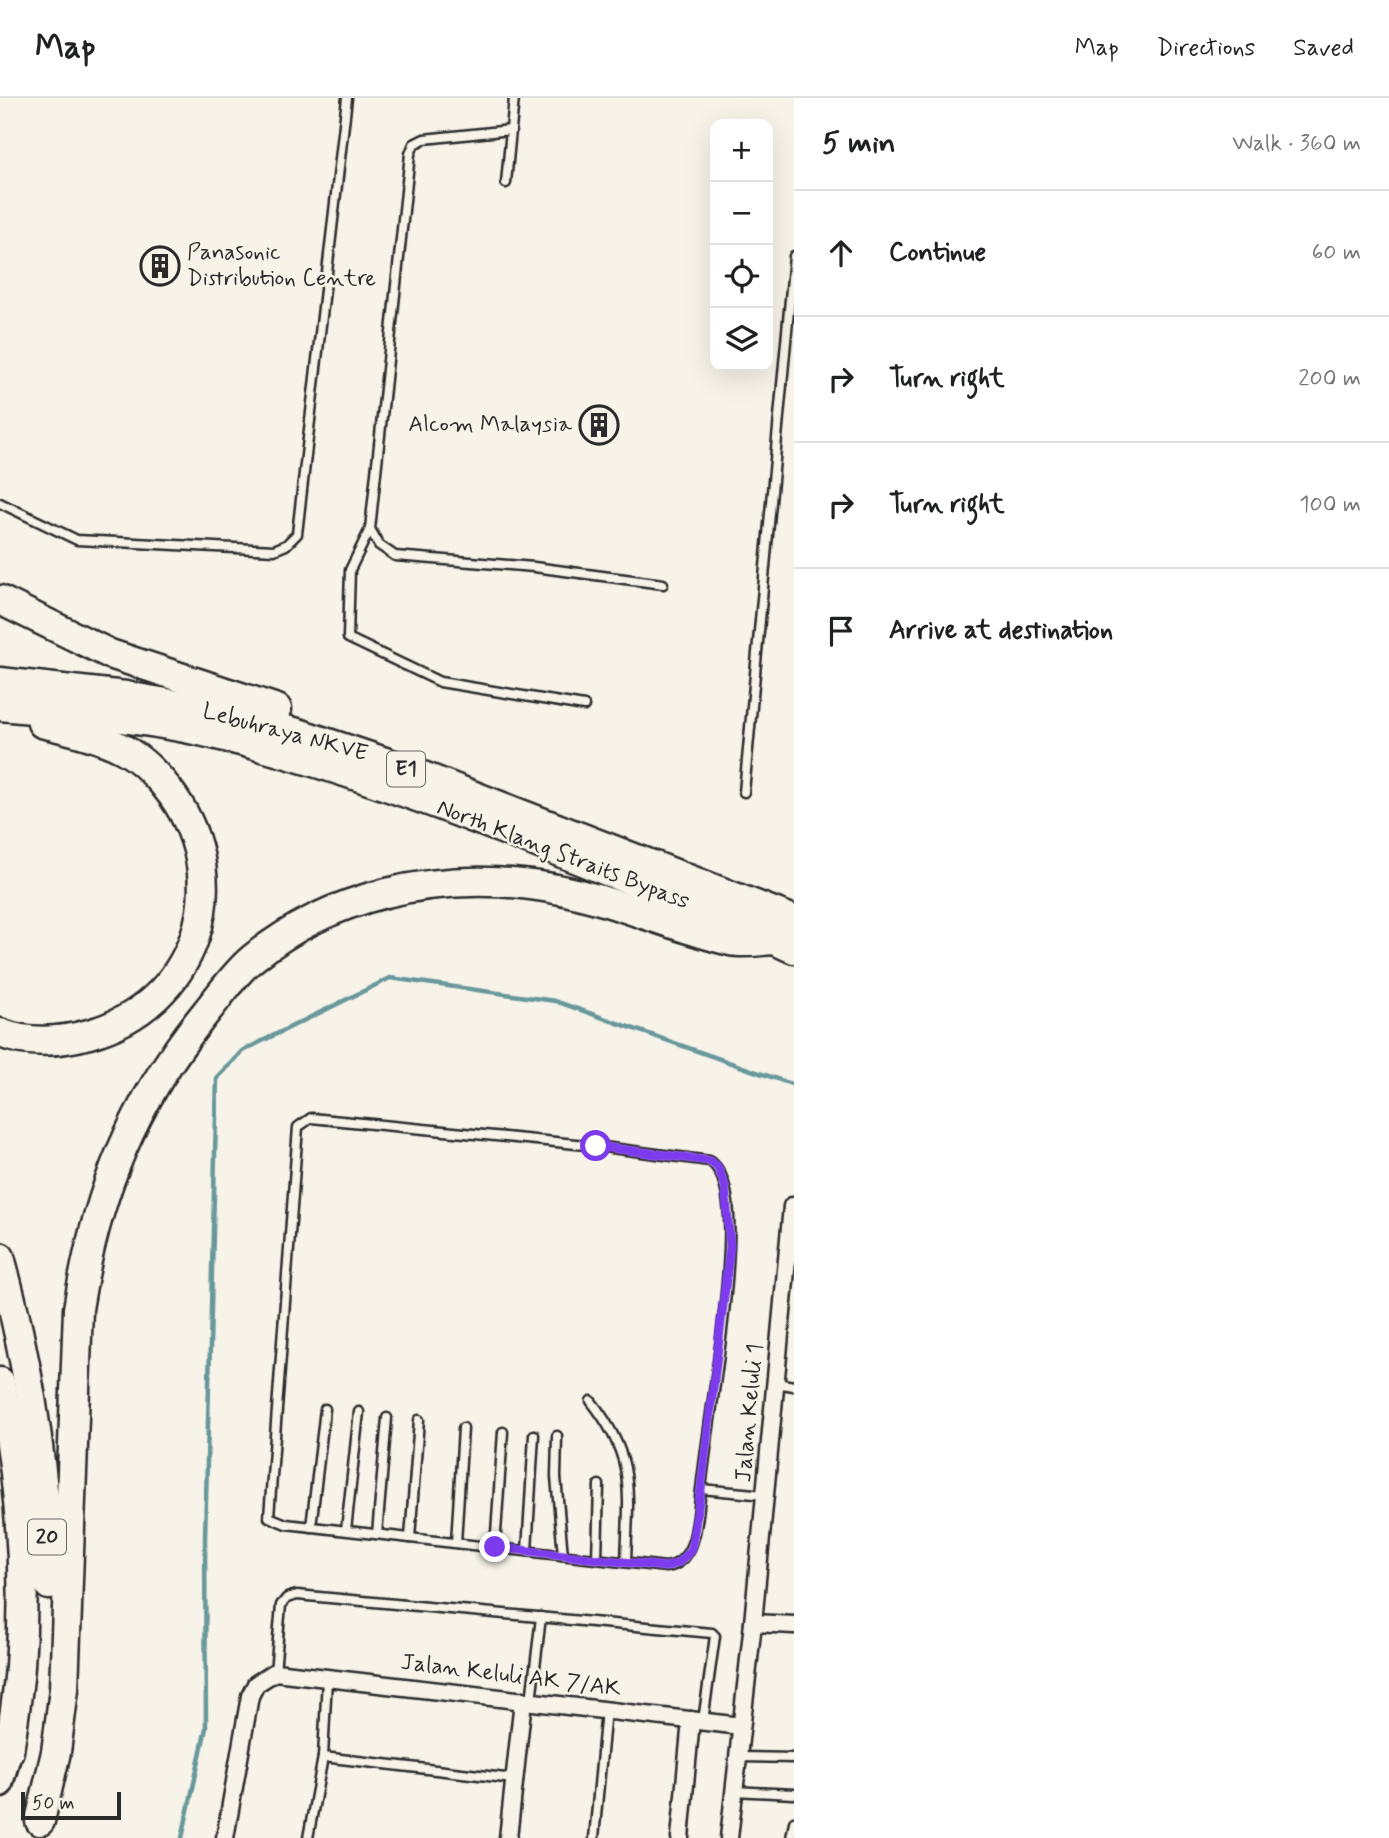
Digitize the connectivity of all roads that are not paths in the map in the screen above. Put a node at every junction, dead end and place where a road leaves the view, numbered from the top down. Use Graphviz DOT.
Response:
graph roads {
  1 [pos="346,98"];
  2 [pos="514,98"];
  3 [pos="511,130"];
  4 [pos="506,183"];
  5 [pos="794,256"];
  6 [pos="0,503"];
  7 [pos="370,529"];
  8 [pos="0,578"];
  9 [pos="663,584"];
  10 [pos="0,600"];
  11 [pos="0,682"];
  12 [pos="0,706"];
  13 [pos="584,706"];
  14 [pos="275,709"];
  15 [pos="0,714"];
  16 [pos="744,792"];
  17 [pos="677,872"];
  18 [pos="794,920"];
  19 [pos="783,945"];
  20 [pos="0,1033"];
  21 [pos="792,1206"];
  22 [pos="0,1257"];
  23 [pos="0,1382"];
  24 [pos="776,1383"];
  25 [pos="794,1386"];
  26 [pos="591,1401"];
  27 [pos="325,1409"];
  28 [pos="359,1412"];
  29 [pos="387,1418"];
  30 [pos="419,1420"];
  31 [pos="463,1428"];
  32 [pos="503,1432"];
  33 [pos="534,1435"];
  34 [pos="557,1436"];
  35 [pos="599,1485"];
  36 [pos="701,1489"];
  37 [pos="765,1495"];
  38 [pos="311,1527"];
  39 [pos="346,1531"];
  40 [pos="377,1534"];
  41 [pos="410,1538"];
  42 [pos="456,1543"];
  43 [pos="495,1547"];
  44 [pos="527,1551"];
  45 [pos="563,1555"];
  46 [pos="597,1559"];
  47 [pos="626,1562"];
  48 [pos="541,1617"];
  49 [pos="753,1623"];
  50 [pos="794,1625"];
  51 [pos="275,1672"];
  52 [pos="327,1678"];
  53 [pos="527,1701"];
  54 [pos="606,1710"];
  55 [pos="697,1720"];
  56 [pos="741,1726"];
  57 [pos="9,1751"];
  58 [pos="323,1757"];
  59 [pos="738,1757"];
  60 [pos="794,1758"];
  61 [pos="514,1779"];
  62 [pos="0,1784"];
  63 [pos="734,1791"];
  64 [pos="794,1794"];
  65 [pos="794,1822"];
  66 [pos="38,1829"];
  67 [pos="225,1838"];
  68 [pos="308,1838"];
  69 [pos="508,1838"];
  70 [pos="593,1838"];
  71 [pos="680,1838"];
  72 [pos="729,1838"];
  73 [pos="791,1838"];
  1 -- 6 [label="lane"];
  2 -- 3 [label="lane"];
  3 -- 4 [label="lane"];
  3 -- 7 [label="lane"];
  5 -- 16 [label="lane"];
  7 -- 9 [label="lane"];
  7 -- 13 [label="lane"];
  8 -- 14 [label="highway"];
  10 -- 14 [label="highway"];
  11 -- 17 [label="highway, Lebuhraya NKVE / E1"];
  12 -- 19 [label="highway, North Klang Straits Bypass"];
  14 -- 17 [label="highway"];
  15 -- 20 [label="highway"];
  17 -- 18 [label="highway, Lebuhraya NKVE / E1"];
  19 -- 66 [label="highway"];
  21 -- 24 [label="street, Jalan Keluli 1"];
  22 -- 66 [label="highway, 20"];
  23 -- 57 [label="highway, 20"];
  24 -- 25 [label="lane"];
  24 -- 37 [label="street, Jalan Keluli 1"];
  26 -- 47 [label="lane"];
  27 -- 38 [label="lane"];
  28 -- 39 [label="lane"];
  29 -- 40 [label="lane"];
  30 -- 41 [label="lane"];
  31 -- 42 [label="lane"];
  32 -- 43 [label="lane"];
  33 -- 44 [label="lane"];
  34 -- 45 [label="lane"];
  35 -- 46 [label="lane"];
  36 -- 37 [label="lane"];
  36 -- 38 [label="lane"];
  36 -- 47 [label="lane"];
  37 -- 49 [label="street, Jalan Keluli 1"];
  38 -- 39 [label="lane"];
  39 -- 40 [label="lane"];
  40 -- 41 [label="lane"];
  41 -- 42 [label="lane"];
  42 -- 43 [label="lane"];
  43 -- 44 [label="lane"];
  44 -- 45 [label="lane"];
  45 -- 46 [label="lane"];
  46 -- 47 [label="lane"];
  48 -- 51 [label="lane"];
  48 -- 53 [label="lane"];
  48 -- 55 [label="lane"];
  49 -- 50 [label="street"];
  49 -- 56 [label="street, Jalan Keluli 1"];
  51 -- 52 [label="street, Jalan Keluli AK 7/AK"];
  51 -- 67 [label="street"];
  52 -- 53 [label="street, Jalan Keluli AK 7/AK"];
  52 -- 58 [label="lane"];
  53 -- 54 [label="street, Jalan Keluli AK 7/AK"];
  53 -- 61 [label="street"];
  54 -- 55 [label="street, Jalan Keluli AK 7/AK"];
  54 -- 70 [label="lane"];
  55 -- 56 [label="street, Jalan Keluli AK 7/AK"];
  55 -- 71 [label="street"];
  56 -- 59 [label="street, Jalan Keluli 1"];
  57 -- 62 [label="highway, 20"];
  58 -- 61 [label="lane"];
  58 -- 68 [label="lane"];
  59 -- 60 [label="lane"];
  59 -- 63 [label="street, Jalan Keluli 1"];
  61 -- 69 [label="street"];
  63 -- 64 [label="lane"];
  63 -- 72 [label="street, Jalan Keluli 1"];
  65 -- 73 [label="lane"];
}
